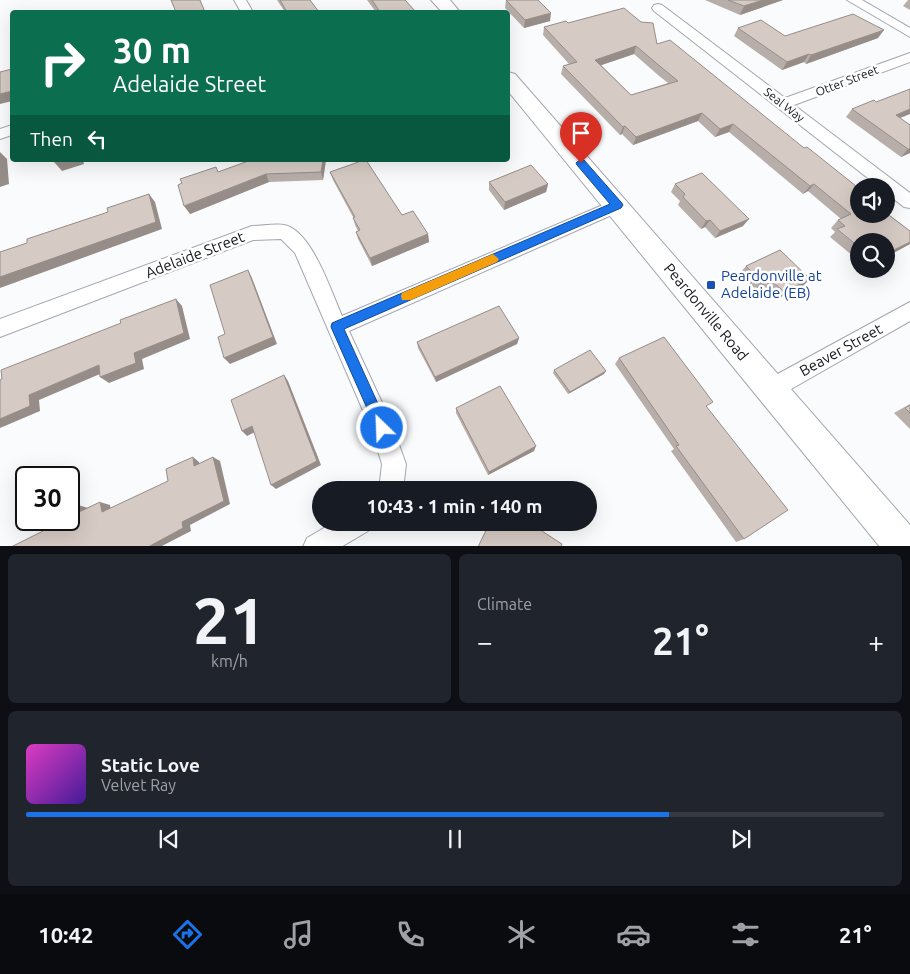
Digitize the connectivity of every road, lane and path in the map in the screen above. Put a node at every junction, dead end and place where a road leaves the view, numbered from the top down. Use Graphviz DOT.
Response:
graph roads {
  1 [pos="440,0"];
  2 [pos="853,0"];
  3 [pos="658,8"];
  4 [pos="449,10"];
  5 [pos="910,33"];
  6 [pos="910,57"];
  7 [pos="510,80"];
  8 [pos="783,104"];
  9 [pos="910,202"];
  10 [pos="617,205"];
  11 [pos="910,311"];
  12 [pos="337,327"];
  13 [pos="0,328"];
  14 [pos="771,389"];
  15 [pos="392,481"];
  16 [pos="343,531"];
  17 [pos="316,546"];
  18 [pos="904,546"];
  1 -- 4 [label="main road"];
  2 -- 5 [label="street"];
  3 -- 8 [label="street, Seal Way"];
  6 -- 8 [label="street, Otter Street"];
  7 -- 10 [label="main road, Peardonville Road"];
  8 -- 9 [label="street, Seal Way"];
  10 -- 12 [label="street"];
  10 -- 14 [label="main road, Peardonville Road"];
  11 -- 14 [label="street, Beaver Street"];
  12 -- 13 [label="street, Adelaide Street"];
  12 -- 15 [label="street, Adelaide Street"];
  14 -- 18 [label="main road, Peardonville Road"];
  16 -- 17 [label="street"];
}
